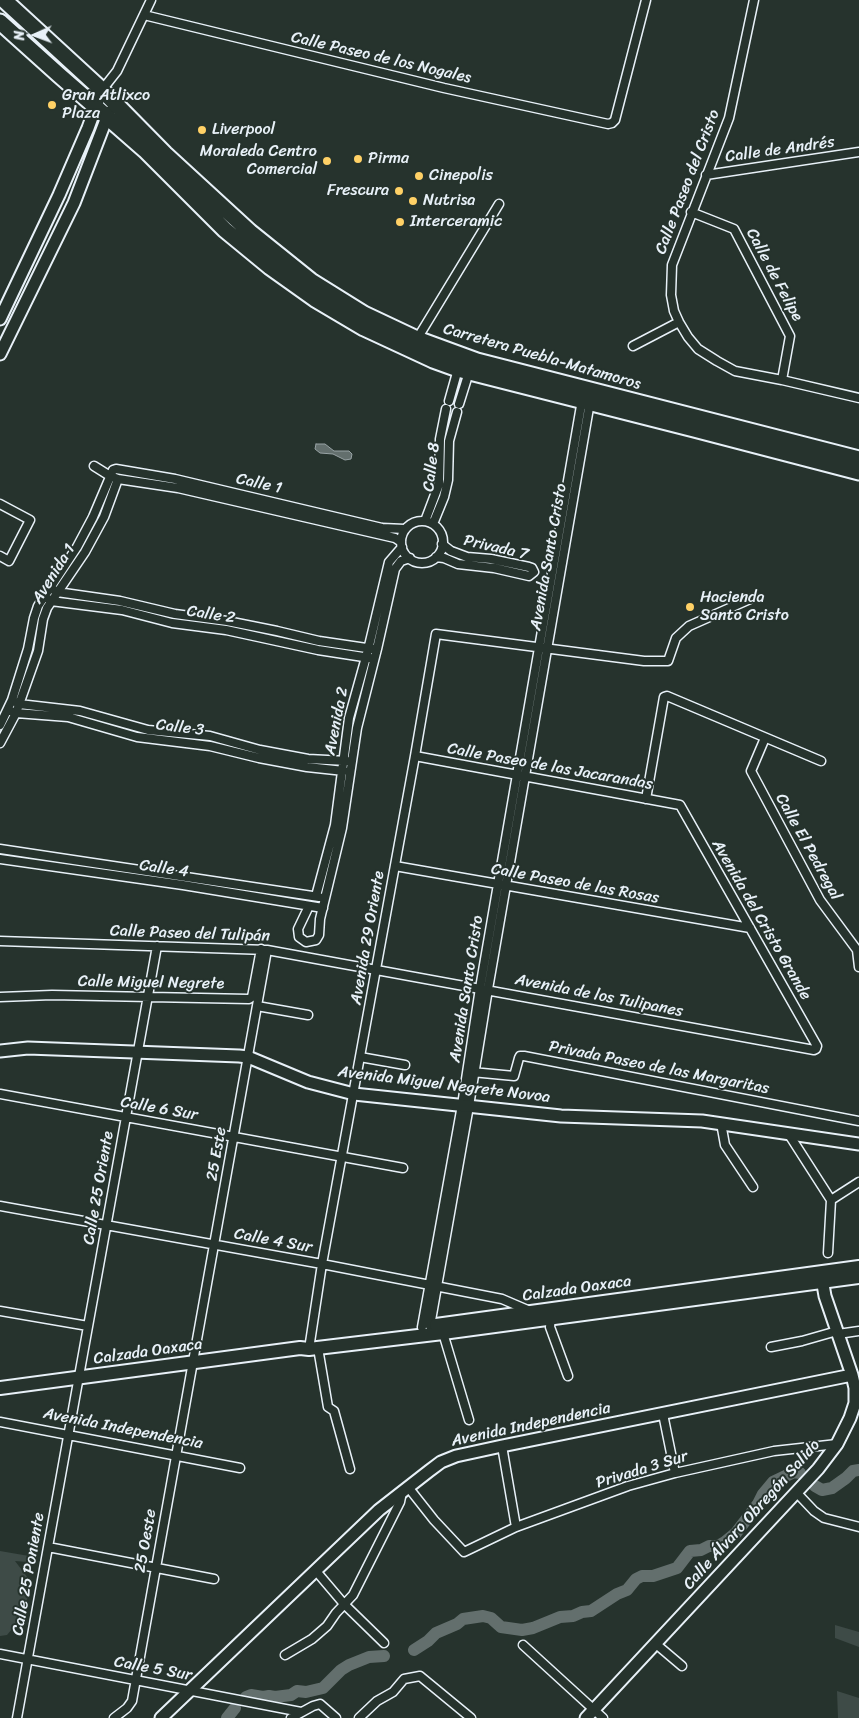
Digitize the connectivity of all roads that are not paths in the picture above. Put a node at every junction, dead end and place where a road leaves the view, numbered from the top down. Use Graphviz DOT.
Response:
graph roads {
  1 [pos="4,0"];
  2 [pos="151,0"];
  3 [pos="646,0"];
  4 [pos="754,0"];
  5 [pos="144,15"];
  6 [pos="0,22"];
  7 [pos="113,77"];
  8 [pos="107,96"];
  9 [pos="96,107"];
  10 [pos="108,117"];
  11 [pos="859,152"];
  12 [pos="706,175"];
  13 [pos="499,204"];
  14 [pos="691,212"];
  15 [pos="0,319"];
  16 [pos="679,322"];
  17 [pos="417,339"];
  18 [pos="633,346"];
  19 [pos="0,354"];
  20 [pos="464,370"];
  21 [pos="782,380"];
  22 [pos="859,398"];
  23 [pos="586,401"];
  24 [pos="859,459"];
  25 [pos="94,466"];
  26 [pos="859,472"];
  27 [pos="110,476"];
  28 [pos="118,479"];
  29 [pos="261,499"];
  30 [pos="0,504"];
  31 [pos="260,508"];
  32 [pos="425,521"];
  33 [pos="433,524"];
  34 [pos="405,529"];
  35 [pos="401,544"];
  36 [pos="442,544"];
  37 [pos="0,556"];
  38 [pos="436,557"];
  39 [pos="410,558"];
  40 [pos="49,587"];
  41 [pos="57,592"];
  42 [pos="44,596"];
  43 [pos="750,599"];
  44 [pos="51,601"];
  45 [pos="227,621"];
  46 [pos="226,630"];
  47 [pos="543,647"];
  48 [pos="377,649"];
  49 [pos="367,653"];
  50 [pos="375,658"];
  51 [pos="16,702"];
  52 [pos="8,710"];
  53 [pos="16,713"];
  54 [pos="0,725"];
  55 [pos="765,738"];
  56 [pos="188,739"];
  57 [pos="0,743"];
  58 [pos="416,756"];
  59 [pos="343,761"];
  60 [pos="821,761"];
  61 [pos="351,762"];
  62 [pos="346,771"];
  63 [pos="521,776"];
  64 [pos="646,799"];
  65 [pos="680,805"];
  66 [pos="0,849"];
  67 [pos="0,860"];
  68 [pos="99,863"];
  69 [pos="396,866"];
  70 [pos="98,873"];
  71 [pos="502,885"];
  72 [pos="316,896"];
  73 [pos="326,898"];
  74 [pos="309,906"];
  75 [pos="322,908"];
  76 [pos="750,928"];
  77 [pos="0,942"];
  78 [pos="157,946"];
  79 [pos="264,949"];
  80 [pos="859,966"];
  81 [pos="376,970"];
  82 [pos="484,988"];
  83 [pos="0,997"];
  84 [pos="146,997"];
  85 [pos="257,1006"];
  86 [pos="308,1016"];
  87 [pos="816,1049"];
  88 [pos="0,1051"];
  89 [pos="137,1052"];
  90 [pos="360,1056"];
  91 [pos="248,1057"];
  92 [pos="404,1065"];
  93 [pos="471,1072"];
  94 [pos="0,1094"];
  95 [pos="354,1094"];
  96 [pos="466,1105"];
  97 [pos="125,1117"];
  98 [pos="859,1121"];
  99 [pos="721,1123"];
  100 [pos="788,1133"];
  101 [pos="234,1136"];
  102 [pos="859,1144"];
  103 [pos="342,1157"];
  104 [pos="403,1168"];
  105 [pos="859,1182"];
  106 [pos="753,1187"];
  107 [pos="830,1200"];
  108 [pos="0,1206"];
  109 [pos="106,1224"];
  110 [pos="214,1245"];
  111 [pos="828,1253"];
  112 [pos="322,1264"];
  113 [pos="859,1267"];
  114 [pos="821,1277"];
  115 [pos="859,1277"];
  116 [pos="433,1286"];
  117 [pos="509,1302"];
  118 [pos="0,1311"];
  119 [pos="551,1314"];
  120 [pos="506,1315"];
  121 [pos="531,1316"];
  122 [pos="88,1326"];
  123 [pos="426,1327"];
  124 [pos="859,1331"];
  125 [pos="838,1332"];
  126 [pos="443,1333"];
  127 [pos="309,1347"];
  128 [pos="771,1347"];
  129 [pos="193,1362"];
  130 [pos="856,1375"];
  131 [pos="568,1376"];
  132 [pos="79,1378"];
  133 [pos="0,1388"];
  134 [pos="663,1414"];
  135 [pos="469,1420"];
  136 [pos="0,1422"];
  137 [pos="68,1436"];
  138 [pos="837,1444"];
  139 [pos="502,1446"];
  140 [pos="176,1456"];
  141 [pos="240,1468"];
  142 [pos="350,1469"];
  143 [pos="676,1473"];
  144 [pos="405,1490"];
  145 [pos="796,1492"];
  146 [pos="516,1527"];
  147 [pos="859,1527"];
  148 [pos="48,1547"];
  149 [pos="155,1568"];
  150 [pos="316,1571"];
  151 [pos="214,1579"];
  152 [pos="344,1604"];
  153 [pos="384,1643"];
  154 [pos="656,1644"];
  155 [pos="522,1645"];
  156 [pos="0,1654"];
  157 [pos="285,1655"];
  158 [pos="28,1659"];
  159 [pos="682,1666"];
  160 [pos="136,1680"];
  161 [pos="191,1690"];
  162 [pos="301,1712"];
  163 [pos="590,1714"];
  164 [pos="17,1718"];
  165 [pos="114,1718"];
  166 [pos="161,1718"];
  167 [pos="291,1718"];
  168 [pos="336,1718"];
  169 [pos="359,1718"];
  170 [pos="471,1718"];
  171 [pos="603,1718"];
  1 -- 8 [label="highway, Carretera Puebla-Matamoros"];
  2 -- 5 [label="street"];
  3 -- 5 [label="street, Calle Paseo de los Nogales"];
  4 -- 12 [label="street, Calle Paseo del Cristo"];
  5 -- 7 [label="street"];
  6 -- 9 [label="highway, Carretera Puebla-Matamoros"];
  7 -- 8 [label="street"];
  7 -- 8 [label="street"];
  8 -- 9 [label="main road"];
  8 -- 10 [label="main road"];
  8 -- 17 [label="highway, Carretera Puebla-Matamoros"];
  9 -- 10 [label="highway, Carretera Puebla-Matamoros"];
  9 -- 15 [label="main road"];
  10 -- 19 [label="main road"];
  10 -- 20 [label="highway, Carretera Puebla-Matamoros"];
  11 -- 12 [label="street, Calle de Andrés"];
  12 -- 14 [label="street, Calle Paseo del Cristo"];
  13 -- 17 [label="street"];
  14 -- 16 [label="street, Calle Paseo del Cristo"];
  14 -- 21 [label="street, Calle de Felipe"];
  16 -- 18 [label="street"];
  16 -- 21 [label="street, Calle Paseo del Cristo"];
  17 -- 24 [label="highway, Carretera Puebla-Matamoros"];
  20 -- 23 [label="highway, Carretera Puebla-Matamoros"];
  20 -- 32 [label="street, Calle 8"];
  20 -- 33 [label="street, Calle 8"];
  21 -- 22 [label="street, Calle Paseo del Cristo"];
  23 -- 26 [label="highway, Carretera Puebla-Matamoros"];
  23 -- 47 [label="street, Avenida Santo Cristo"];
  25 -- 27 [label="street, Calle 1"];
  27 -- 28 [label="street, Calle 1"];
  27 -- 29 [label="street, Calle 1"];
  27 -- 40 [label="street, Avenida 1"];
  28 -- 31 [label="street, Calle 1"];
  28 -- 41 [label="street, Avenida 1"];
  29 -- 31 [label="street"];
  29 -- 34 [label="street, Calle 1"];
  30 -- 37 [label="street"];
  31 -- 35 [label="street, Calle 1"];
  32 -- 33 [label="street"];
  32 -- 34 [label="street"];
  33 -- 36 [label="street"];
  34 -- 35 [label="street"];
  35 -- 39 [label="street"];
  35 -- 49 [label="street, Avenida 2"];
  36 -- 38 [label="street"];
  36 -- 38 [label="street, Privada 7"];
  38 -- 39 [label="street"];
  39 -- 48 [label="street, Avenida 2"];
  40 -- 41 [label="street, Calle 2"];
  40 -- 42 [label="street, Avenida 1"];
  41 -- 44 [label="street, Avenida 1"];
  41 -- 45 [label="street, Calle 2"];
  42 -- 44 [label="street, Calle 2"];
  42 -- 51 [label="street, Avenida 1"];
  43 -- 47 [label="street"];
  44 -- 46 [label="street, Calle 2"];
  44 -- 51 [label="street, Avenida 1"];
  45 -- 46 [label="street"];
  45 -- 49 [label="street, Calle 2"];
  46 -- 49 [label="street, Calle 2"];
  47 -- 58 [label="street, Avenida 29 Oriente"];
  47 -- 63 [label="street, Avenida Santo Cristo"];
  48 -- 49 [label="street, Calle 2"];
  48 -- 50 [label="street, Avenida 2"];
  49 -- 50 [label="street, Calle 2"];
  49 -- 59 [label="street, Avenida 2"];
  50 -- 61 [label="street, Avenida 2"];
  51 -- 52 [label="street, Avenida 1"];
  51 -- 53 [label="street, Avenida 1"];
  51 -- 56 [label="street, Calle 3"];
  52 -- 53 [label="street, Calle 3"];
  52 -- 54 [label="street, Avenida 1"];
  53 -- 56 [label="street, Calle 3"];
  53 -- 57 [label="street, Avenida 1"];
  55 -- 60 [label="street"];
  55 -- 64 [label="street"];
  55 -- 80 [label="street, Calle El Pedregal"];
  56 -- 59 [label="street, Calle 3"];
  56 -- 62 [label="street, Calle 3"];
  58 -- 63 [label="street, Calle Paseo de las Jacarandas"];
  58 -- 69 [label="street, Avenida 29 Oriente"];
  59 -- 61 [label="street, Calle 3"];
  59 -- 62 [label="street, Avenida 2"];
  61 -- 62 [label="street, Avenida 2"];
  62 -- 72 [label="street, Avenida 2"];
  62 -- 73 [label="street, Avenida 2"];
  63 -- 64 [label="street, Calle Paseo de las Jacarandas"];
  63 -- 71 [label="street, Avenida Santo Cristo"];
  64 -- 65 [label="street, Calle Paseo de las Jacarandas"];
  65 -- 76 [label="street, Avenida del Cristo Grande"];
  66 -- 68 [label="street, Calle 4"];
  67 -- 70 [label="street, Calle 4"];
  68 -- 70 [label="street"];
  68 -- 72 [label="street, Calle 4"];
  69 -- 71 [label="street, Calle Paseo de las Rosas"];
  69 -- 81 [label="street, Avenida 29 Oriente"];
  70 -- 74 [label="street, Calle 4"];
  71 -- 76 [label="street, Calle Paseo de las Rosas"];
  71 -- 82 [label="street, Avenida Santo Cristo"];
  72 -- 73 [label="street"];
  73 -- 75 [label="street, Avenida 2"];
  74 -- 75 [label="street, Calle 4"];
  74 -- 75 [label="street, Avenida 2"];
  76 -- 87 [label="street, Avenida del Cristo Grande"];
  77 -- 78 [label="street, Calle Paseo del Tulipán"];
  78 -- 79 [label="street, Calle Paseo del Tulipán"];
  78 -- 84 [label="street, Calle 25 Oriente"];
  79 -- 81 [label="street, Calle Paseo del Tulipán"];
  79 -- 84 [label="street, Calle Miguel Negrete"];
  79 -- 85 [label="street, 25 Este"];
  81 -- 82 [label="street, Avenida de los Tulipanes"];
  81 -- 90 [label="street, Avenida 29 Oriente"];
  82 -- 87 [label="street, Avenida de los Tulipanes"];
  82 -- 93 [label="street, Avenida Santo Cristo"];
  83 -- 84 [label="street, Calle Miguel Negrete"];
  84 -- 89 [label="street, Calle 25 Oriente"];
  85 -- 86 [label="street"];
  85 -- 91 [label="street, 25 Este"];
  88 -- 89 [label="main road, Avenida Miguel Negrete Novoa"];
  89 -- 91 [label="main road, Avenida Miguel Negrete Novoa"];
  89 -- 97 [label="street, Calle 25 Oriente"];
  90 -- 92 [label="street"];
  90 -- 95 [label="street, Avenida 29 Oriente"];
  91 -- 95 [label="main road, Avenida Miguel Negrete Novoa"];
  91 -- 101 [label="street, 25 Este"];
  93 -- 96 [label="street, Avenida Santo Cristo"];
  93 -- 98 [label="street, Privada Paseo de las Margaritas"];
  94 -- 97 [label="street, Calle 6 Sur"];
  95 -- 96 [label="main road, Avenida Miguel Negrete Novoa"];
  95 -- 103 [label="street, Avenida 29 Oriente"];
  96 -- 99 [label="main road, Avenida Miguel Negrete Novoa"];
  96 -- 116 [label="street, Avenida Santo Cristo"];
  97 -- 101 [label="street, Calle 6 Sur"];
  97 -- 109 [label="street, Calle 25 Oriente"];
  99 -- 100 [label="main road, Avenida Miguel Negrete Novoa"];
  99 -- 106 [label="street"];
  100 -- 102 [label="main road, Avenida Miguel Negrete Novoa"];
  100 -- 107 [label="street"];
  101 -- 103 [label="street, Calle 6 Sur"];
  101 -- 110 [label="street, 25 Este"];
  103 -- 104 [label="street, Calle 6 Sur"];
  103 -- 112 [label="street, Avenida 29 Oriente"];
  105 -- 107 [label="street"];
  107 -- 111 [label="street"];
  108 -- 109 [label="street, Calle 4 Sur"];
  109 -- 110 [label="street, Calle 4 Sur"];
  109 -- 122 [label="street, Calle 25 Oriente"];
  110 -- 112 [label="street, Calle 4 Sur"];
  110 -- 129 [label="street, 25 Este"];
  112 -- 116 [label="street, Calle 4 Sur"];
  112 -- 127 [label="street, Avenida 29 Oriente"];
  113 -- 114 [label="main road, Calzada Oaxaca"];
  114 -- 115 [label="main road, Calzada Oaxaca"];
  114 -- 119 [label="main road, Calzada Oaxaca"];
  114 -- 125 [label="main road, Calle Álvaro Obregón Salido"];
  116 -- 117 [label="street, Calle 4 Sur"];
  116 -- 123 [label="street, Avenida Santo Cristo"];
  117 -- 120 [label="main road"];
  117 -- 121 [label="street, Calle 4 Sur"];
  118 -- 122 [label="street"];
  119 -- 121 [label="main road, Calzada Oaxaca"];
  119 -- 131 [label="street"];
  120 -- 121 [label="main road, Calzada Oaxaca"];
  120 -- 123 [label="main road, Calzada Oaxaca"];
  121 -- 126 [label="main road, Calzada Oaxaca"];
  122 -- 132 [label="street, Calle 25 Oriente"];
  123 -- 127 [label="main road, Calzada Oaxaca"];
  124 -- 125 [label="street"];
  125 -- 128 [label="street"];
  125 -- 130 [label="main road, Calle Álvaro Obregón Salido"];
  126 -- 127 [label="main road, Calzada Oaxaca"];
  126 -- 135 [label="street"];
  127 -- 129 [label="main road, Calzada Oaxaca"];
  127 -- 142 [label="street, Avenida 29 Oriente"];
  129 -- 132 [label="main road, Calzada Oaxaca"];
  129 -- 140 [label="street, 25 Oeste"];
  130 -- 134 [label="main road, Avenida Independencia"];
  130 -- 138 [label="main road, Calle Álvaro Obregón Salido"];
  132 -- 133 [label="main road, Calzada Oaxaca"];
  132 -- 137 [label="street, Calle 25 Oriente"];
  134 -- 139 [label="main road, Avenida Independencia"];
  134 -- 143 [label="street"];
  136 -- 137 [label="street, Avenida Independencia"];
  137 -- 140 [label="street, Avenida Independencia"];
  137 -- 148 [label="street, Calle 25 Poniente"];
  138 -- 143 [label="street, Privada 3 Sur"];
  138 -- 145 [label="main road, Calle Álvaro Obregón Salido"];
  139 -- 144 [label="main road, Avenida Independencia"];
  139 -- 146 [label="street"];
  140 -- 141 [label="street, Avenida Independencia"];
  140 -- 149 [label="street, 25 Oeste"];
  143 -- 146 [label="street, Privada 3 Sur"];
  144 -- 146 [label="street, Privada 3 Sur"];
  144 -- 150 [label="main road, Avenida Independencia"];
  144 -- 152 [label="street"];
  145 -- 147 [label="street"];
  145 -- 154 [label="main road, Calle Álvaro Obregón Salido"];
  148 -- 149 [label="street"];
  148 -- 158 [label="street, Calle 25 Poniente"];
  149 -- 151 [label="street"];
  149 -- 160 [label="street, 25 Oeste"];
  150 -- 152 [label="street"];
  150 -- 161 [label="main road, Avenida Independencia"];
  152 -- 153 [label="street"];
  152 -- 157 [label="street"];
  154 -- 159 [label="street"];
  154 -- 163 [label="main road, Calle Álvaro Obregón Salido"];
  155 -- 163 [label="street"];
  156 -- 158 [label="street, Calle 5 Sur"];
  158 -- 160 [label="street, Calle 5 Sur"];
  158 -- 164 [label="street, Calle 25 Poniente"];
  160 -- 161 [label="street, Calle 5 Sur"];
  160 -- 165 [label="street, 25 Oeste"];
  161 -- 162 [label="street, Calle 5 Sur"];
  161 -- 166 [label="main road, Avenida Independencia"];
  162 -- 167 [label="street"];
  162 -- 168 [label="street"];
  163 -- 171 [label="street"];
  169 -- 170 [label="street"];
}
